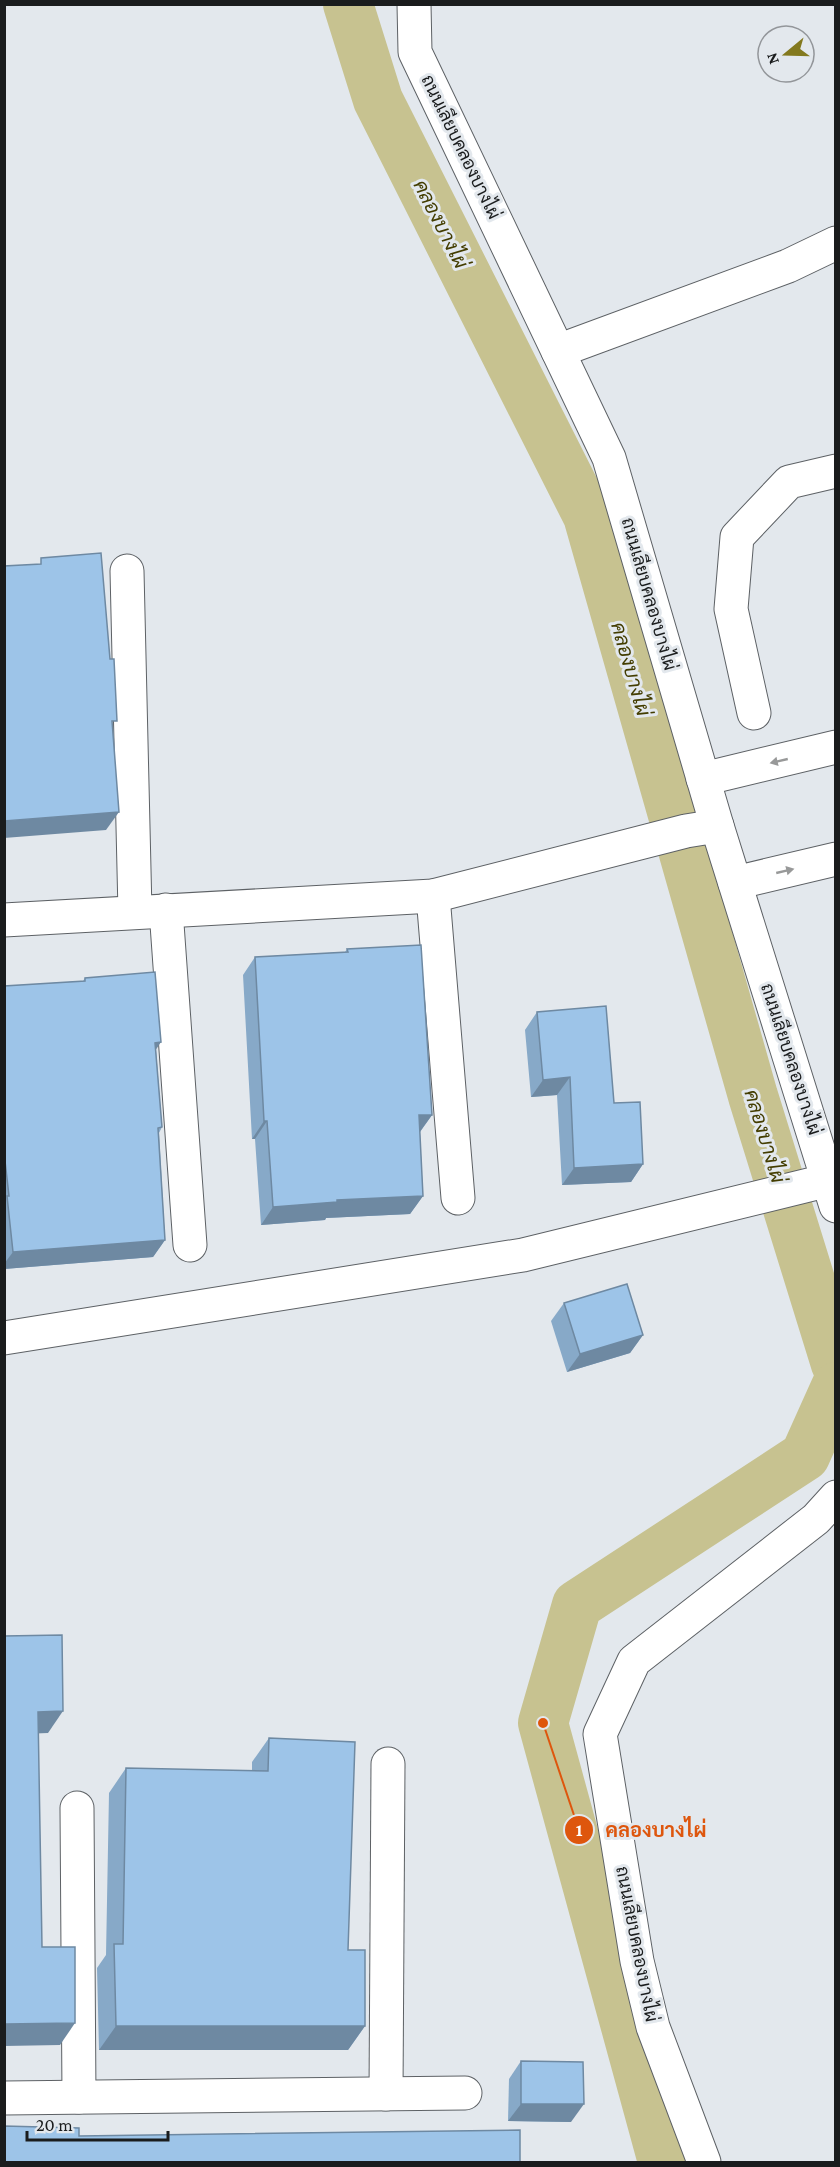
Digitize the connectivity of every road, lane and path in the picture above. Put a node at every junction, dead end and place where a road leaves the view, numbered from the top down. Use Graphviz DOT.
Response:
graph roads {
  1 [pos="414,4"];
  2 [pos="836,243"];
  3 [pos="558,351"];
  4 [pos="836,471"];
  5 [pos="128,571"];
  6 [pos="754,713"];
  7 [pos="836,747"];
  8 [pos="703,778"];
  9 [pos="701,829"];
  10 [pos="836,859"];
  11 [pos="735,883"];
  12 [pos="433,896"];
  13 [pos="151,911"];
  14 [pos="4,920"];
  15 [pos="832,1193"];
  16 [pos="458,1198"];
  17 [pos="190,1245"];
  18 [pos="4,1338"];
  19 [pos="836,1497"];
  20 [pos="388,1764"];
  21 [pos="77,1808"];
  22 [pos="465,2093"];
  23 [pos="386,2094"];
  24 [pos="79,2097"];
  25 [pos="4,2098"];
  26 [pos="704,2163"];
  1 -- 3 [label="street, ถนนเลียบคลองบางไผ่"];
  2 -- 3 [label="street"];
  3 -- 8 [label="street, ถนนเลียบคลองบางไผ่"];
  4 -- 6 [label="street"];
  5 -- 13 [label="street"];
  7 -- 8 [label="street, one-way"];
  8 -- 9 [label="street, ถนนเลียบคลองบางไผ่"];
  9 -- 11 [label="street, ถนนเลียบคลองบางไผ่"];
  9 -- 12 [label="street"];
  11 -- 10 [label="street, one-way"];
  11 -- 15 [label="street, ถนนเลียบคลองบางไผ่"];
  12 -- 13 [label="street"];
  12 -- 16 [label="street"];
  13 -- 14 [label="street"];
  13 -- 17 [label="street"];
  15 -- 18 [label="street"];
  19 -- 26 [label="street, ถนนเลียบคลองบางไผ่"];
  20 -- 23 [label="street"];
  21 -- 24 [label="street"];
  22 -- 23 [label="street"];
  23 -- 24 [label="street"];
  24 -- 25 [label="street"];
}
